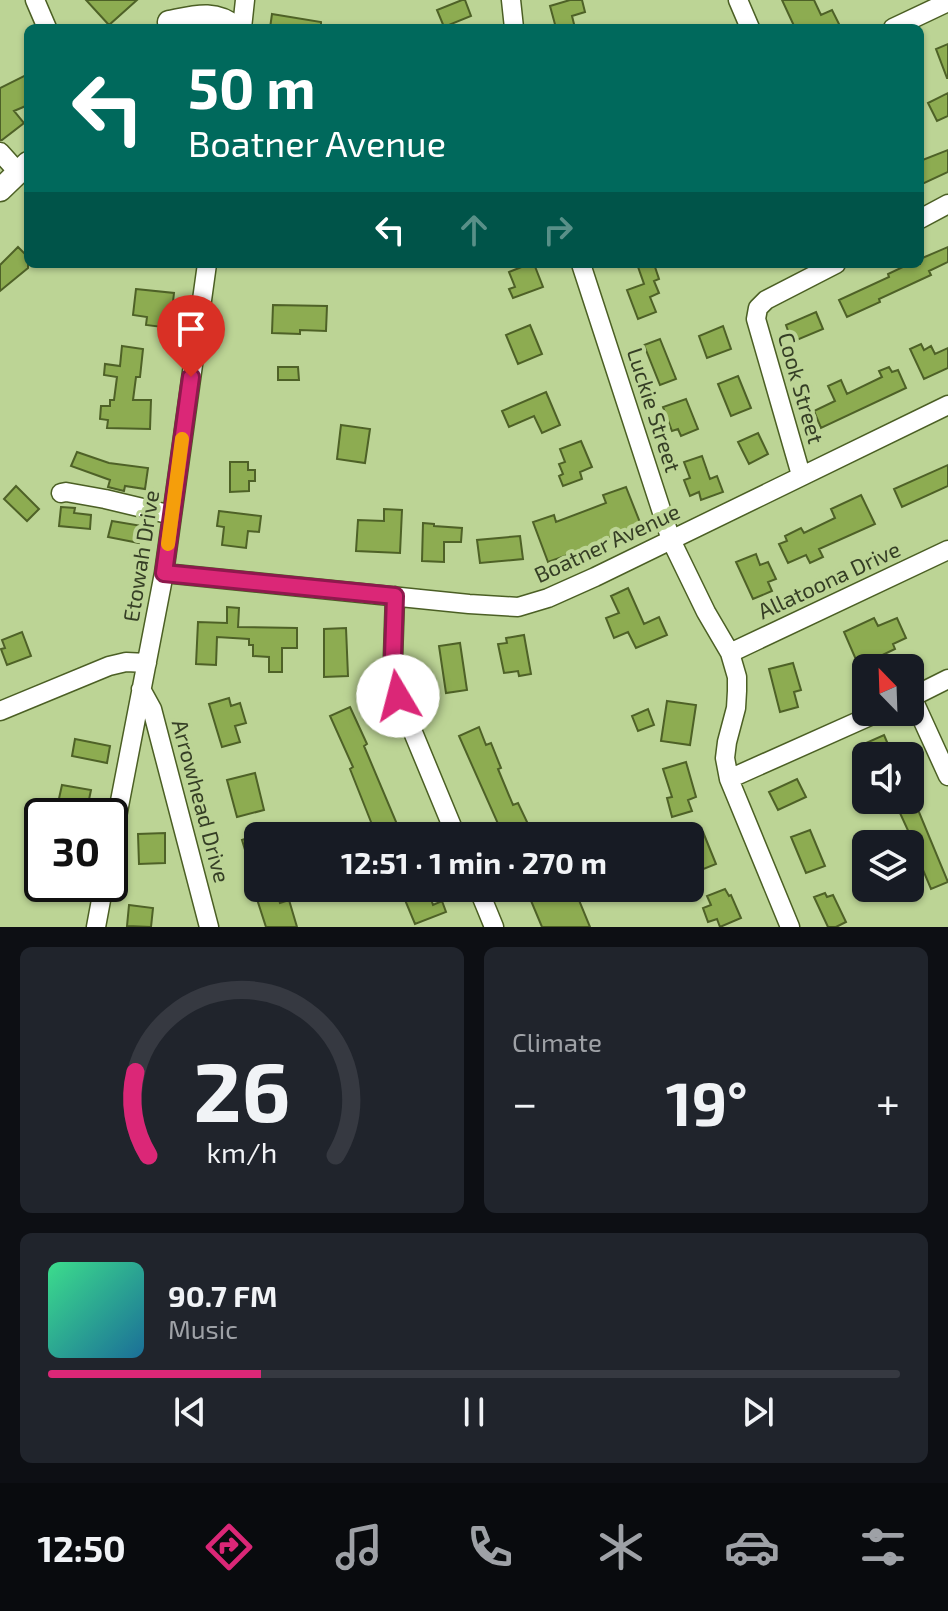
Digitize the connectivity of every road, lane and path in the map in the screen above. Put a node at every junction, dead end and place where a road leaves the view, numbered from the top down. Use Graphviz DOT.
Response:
graph roads {
  1 [pos="35,0"];
  2 [pos="191,0"];
  3 [pos="245,0"];
  4 [pos="511,0"];
  5 [pos="738,0"];
  6 [pos="948,2"];
  7 [pos="45,24"];
  8 [pos="167,24"];
  9 [pos="169,24"];
  10 [pos="232,24"];
  11 [pos="240,24"];
  12 [pos="514,24"];
  13 [pos="748,24"];
  14 [pos="901,24"];
  15 [pos="0,152"];
  16 [pos="23,167"];
  17 [pos="0,190"];
  18 [pos="948,204"];
  19 [pos="924,217"];
  20 [pos="206,268"];
  21 [pos="582,268"];
  22 [pos="828,268"];
  23 [pos="948,405"];
  24 [pos="801,475"];
  25 [pos="61,493"];
  26 [pos="172,515"];
  27 [pos="671,540"];
  28 [pos="948,550"];
  29 [pos="164,573"];
  30 [pos="395,596"];
  31 [pos="730,653"];
  32 [pos="147,663"];
  33 [pos="948,679"];
  34 [pos="141,689"];
  35 [pos="924,691"];
  36 [pos="0,711"];
  37 [pos="852,724"];
  38 [pos="924,725"];
  39 [pos="948,776"];
  40 [pos="729,779"];
  41 [pos="120,798"];
  42 [pos="450,822"];
  43 [pos="101,902"];
  44 [pos="484,902"];
  45 [pos="96,927"];
  46 [pos="209,927"];
  47 [pos="494,927"];
  48 [pos="790,927"];
  1 -- 7 [label="street"];
  2 -- 8 [label="main road"];
  3 -- 11 [label="street"];
  4 -- 12 [label="street"];
  5 -- 13 [label="street"];
  6 -- 14 [label="street"];
  9 -- 10 [label="main road"];
  15 -- 16 [label="street"];
  16 -- 17 [label="main road"];
  18 -- 19 [label="street"];
  20 -- 26 [label="street, Etowah Drive"];
  21 -- 27 [label="street, Luckie Street"];
  22 -- 24 [label="street, Cook Street"];
  23 -- 24 [label="street, Boatner Avenue"];
  24 -- 27 [label="street, Boatner Avenue"];
  25 -- 26 [label="street"];
  26 -- 29 [label="street, Etowah Drive"];
  27 -- 30 [label="street, Boatner Avenue"];
  27 -- 31 [label="street, Luckie Street"];
  28 -- 31 [label="street, Allatoona Drive"];
  29 -- 30 [label="street, Boatner Avenue"];
  29 -- 32 [label="street, Etowah Drive"];
  30 -- 42 [label="street"];
  31 -- 40 [label="street, Luckie Street"];
  32 -- 34 [label="street, Etowah Drive"];
  32 -- 36 [label="street"];
  33 -- 35 [label="street"];
  34 -- 41 [label="street, Etowah Drive"];
  34 -- 46 [label="street, Arrowhead Drive"];
  37 -- 40 [label="street"];
  38 -- 39 [label="street"];
  40 -- 48 [label="street, Luckie Street"];
  43 -- 45 [label="street"];
  44 -- 47 [label="street"];
}
